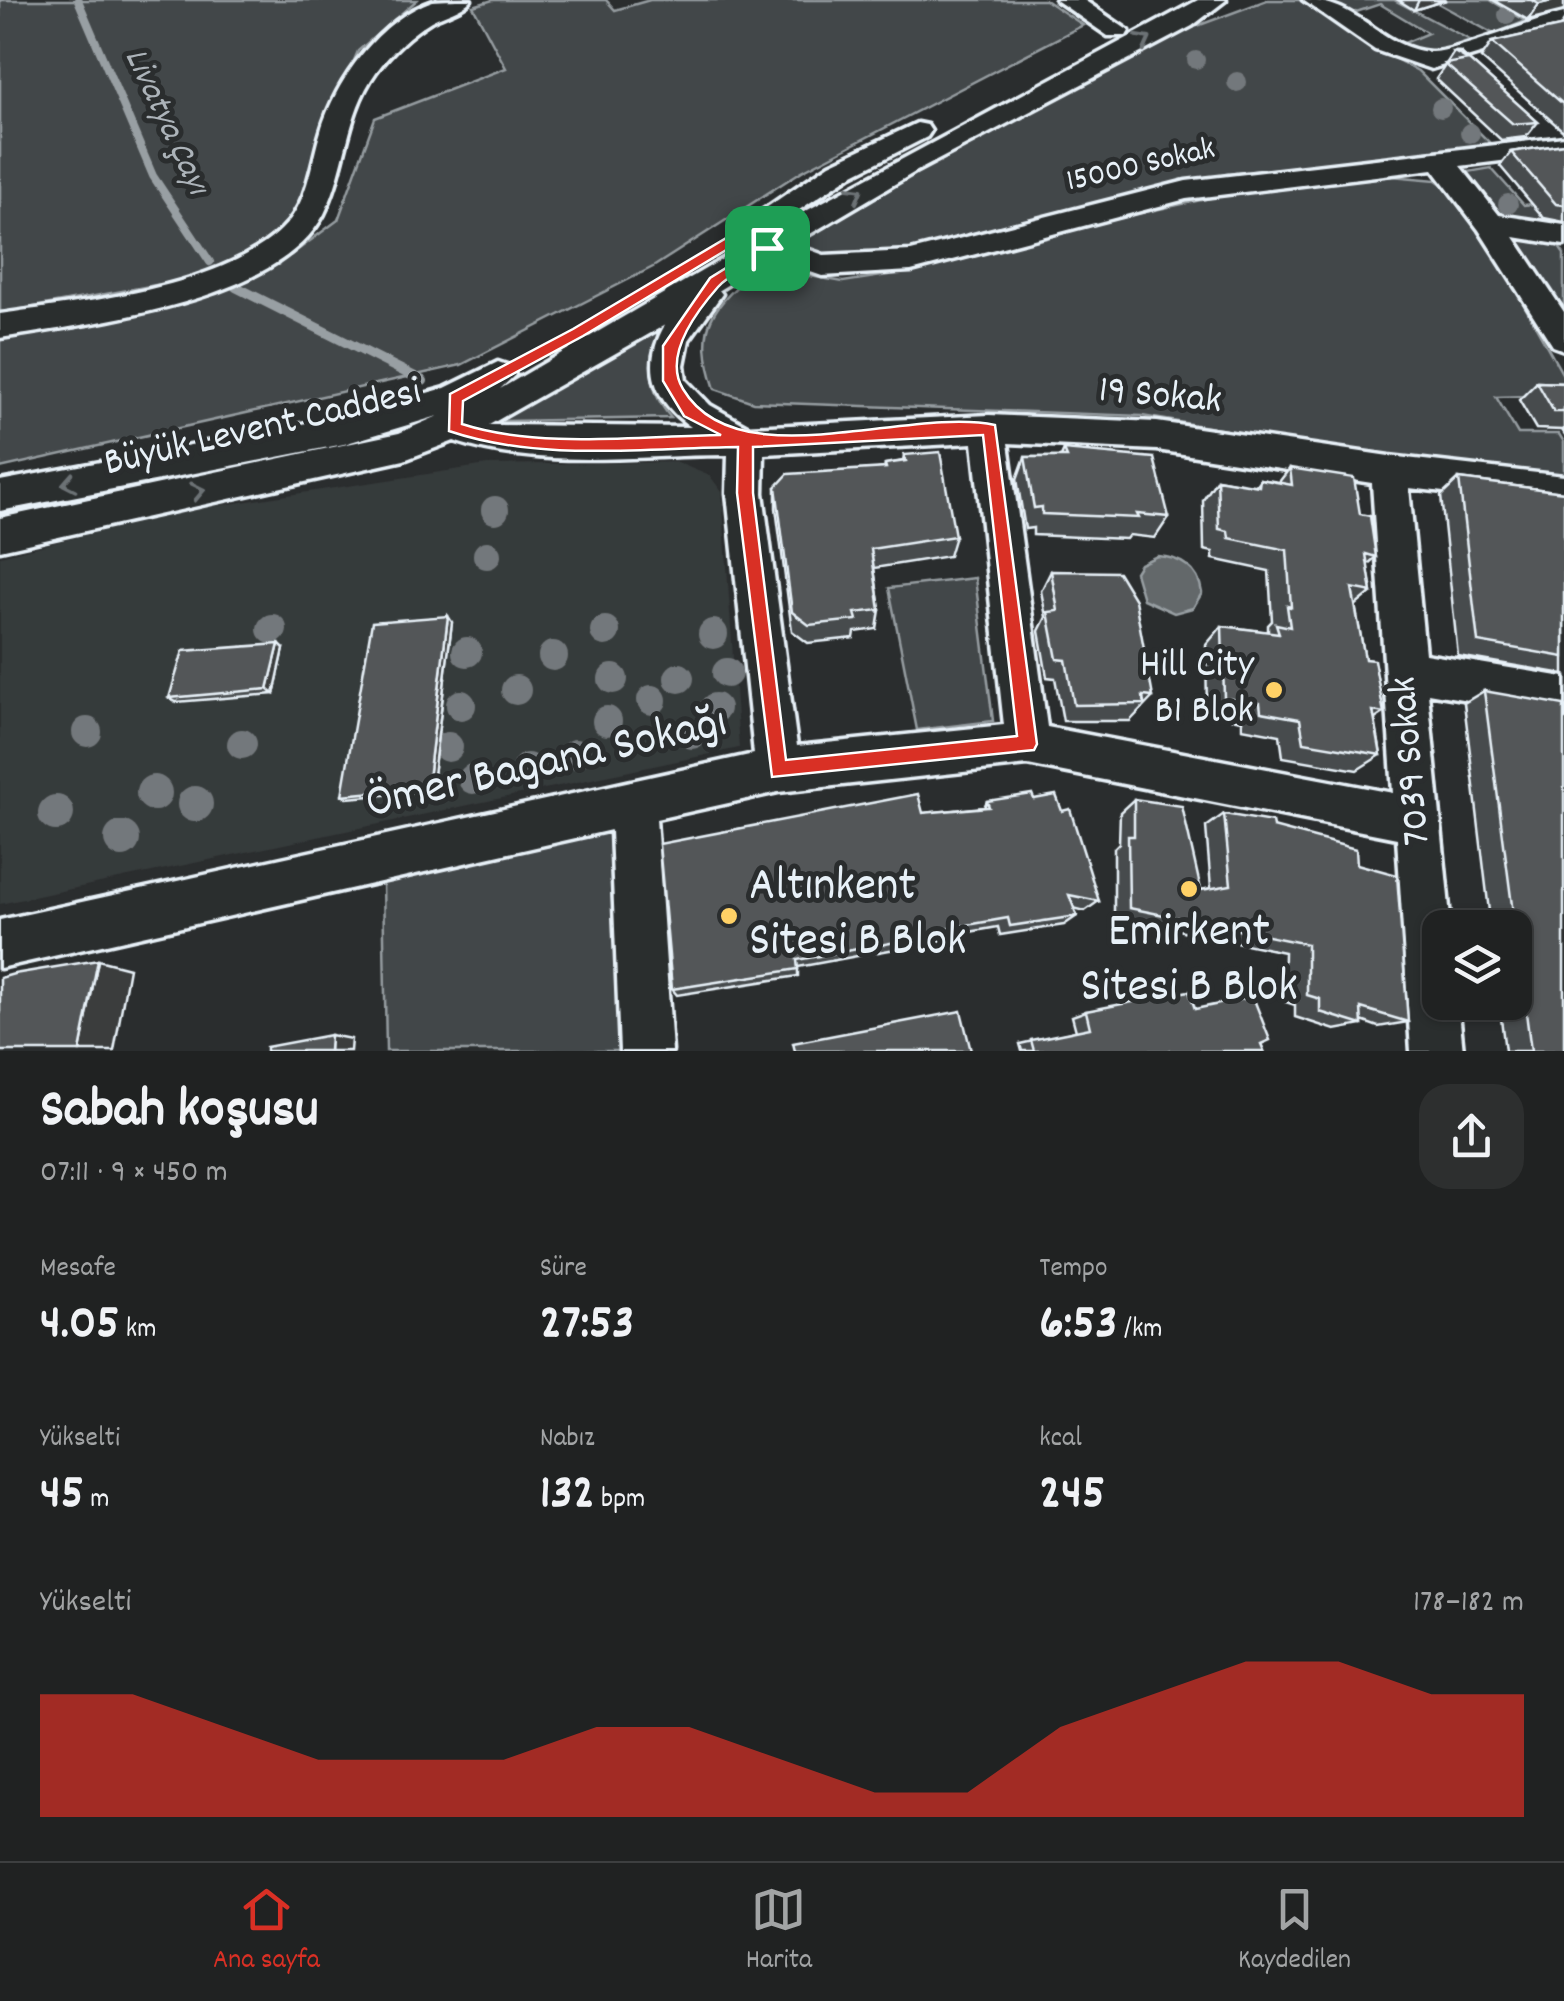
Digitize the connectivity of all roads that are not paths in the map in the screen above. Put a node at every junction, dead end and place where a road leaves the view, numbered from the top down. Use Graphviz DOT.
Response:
graph roads {
  1 [pos="1068,0"];
  2 [pos="1214,0"];
  3 [pos="1244,0"];
  4 [pos="1315,0"];
  5 [pos="439,2"];
  6 [pos="1174,11"];
  7 [pos="1557,29"];
  8 [pos="1117,31"];
  9 [pos="1458,55"];
  10 [pos="1486,81"];
  11 [pos="1529,120"];
  12 [pos="1561,146"];
  13 [pos="1444,163"];
  14 [pos="1490,223"];
  15 [pos="1564,235"];
  16 [pos="755,241"];
  17 [pos="660,318"];
  18 [pos="0,326"];
  19 [pos="1564,338"];
  20 [pos="455,412"];
  21 [pos="990,429"];
  22 [pos="746,441"];
  23 [pos="1389,472"];
  24 [pos="1564,491"];
  25 [pos="0,496"];
  26 [pos="0,534"];
  27 [pos="1406,670"];
  28 [pos="1564,697"];
  29 [pos="1028,744"];
  30 [pos="778,770"];
  31 [pos="632,803"];
  32 [pos="1418,820"];
  33 [pos="0,944"];
  34 [pos="646,1051"];
  35 [pos="1437,1051"];
  1 -- 8 [label="street"];
  2 -- 6 [label="street, Büyük Levent Caddesi"];
  3 -- 6 [label="street"];
  4 -- 9 [label="street"];
  5 -- 18 [label="street"];
  6 -- 8 [label="street, Büyük Levent Caddesi"];
  16 -- 6 [label="street, Büyük Levent Caddesi, one-way"];
  7 -- 9 [label="street"];
  8 -- 16 [label="street, Büyük Levent Caddesi"];
  9 -- 10 [label="street"];
  11 -- 12 [label="street"];
  12 -- 13 [label="street, 15000 Sokak"];
  13 -- 14 [label="street"];
  13 -- 16 [label="street, 15000 Sokak"];
  14 -- 15 [label="street"];
  14 -- 19 [label="street"];
  16 -- 17 [label="street, Büyük Levent Caddesi"];
  16 -- 17 [label="street, Büyük Levent Caddesi"];
  17 -- 20 [label="street, Büyük Levent Caddesi"];
  17 -- 22 [label="street, 19 Sokak"];
  20 -- 22 [label="street, 19 Sokak"];
  20 -- 25 [label="street, Büyük Levent Caddesi, one-way"];
  26 -- 20 [label="street, Büyük Levent Caddesi, one-way"];
  21 -- 22 [label="street, 19 Sokak"];
  21 -- 23 [label="street, 19 Sokak"];
  21 -- 29 [label="street"];
  22 -- 30 [label="street"];
  23 -- 24 [label="street, 19 Sokak"];
  23 -- 27 [label="street, 7039 Sokak"];
  27 -- 28 [label="street"];
  27 -- 32 [label="street, 7039 Sokak"];
  29 -- 30 [label="street, Ömer Bagana Sokağı"];
  29 -- 32 [label="street, Ömer Bagana Sokağı"];
  30 -- 31 [label="street, Ömer Bagana Sokağı"];
  31 -- 33 [label="street, Ömer Bagana Sokağı"];
  31 -- 34 [label="street"];
  32 -- 35 [label="street, 7039 Sokak"];
}
